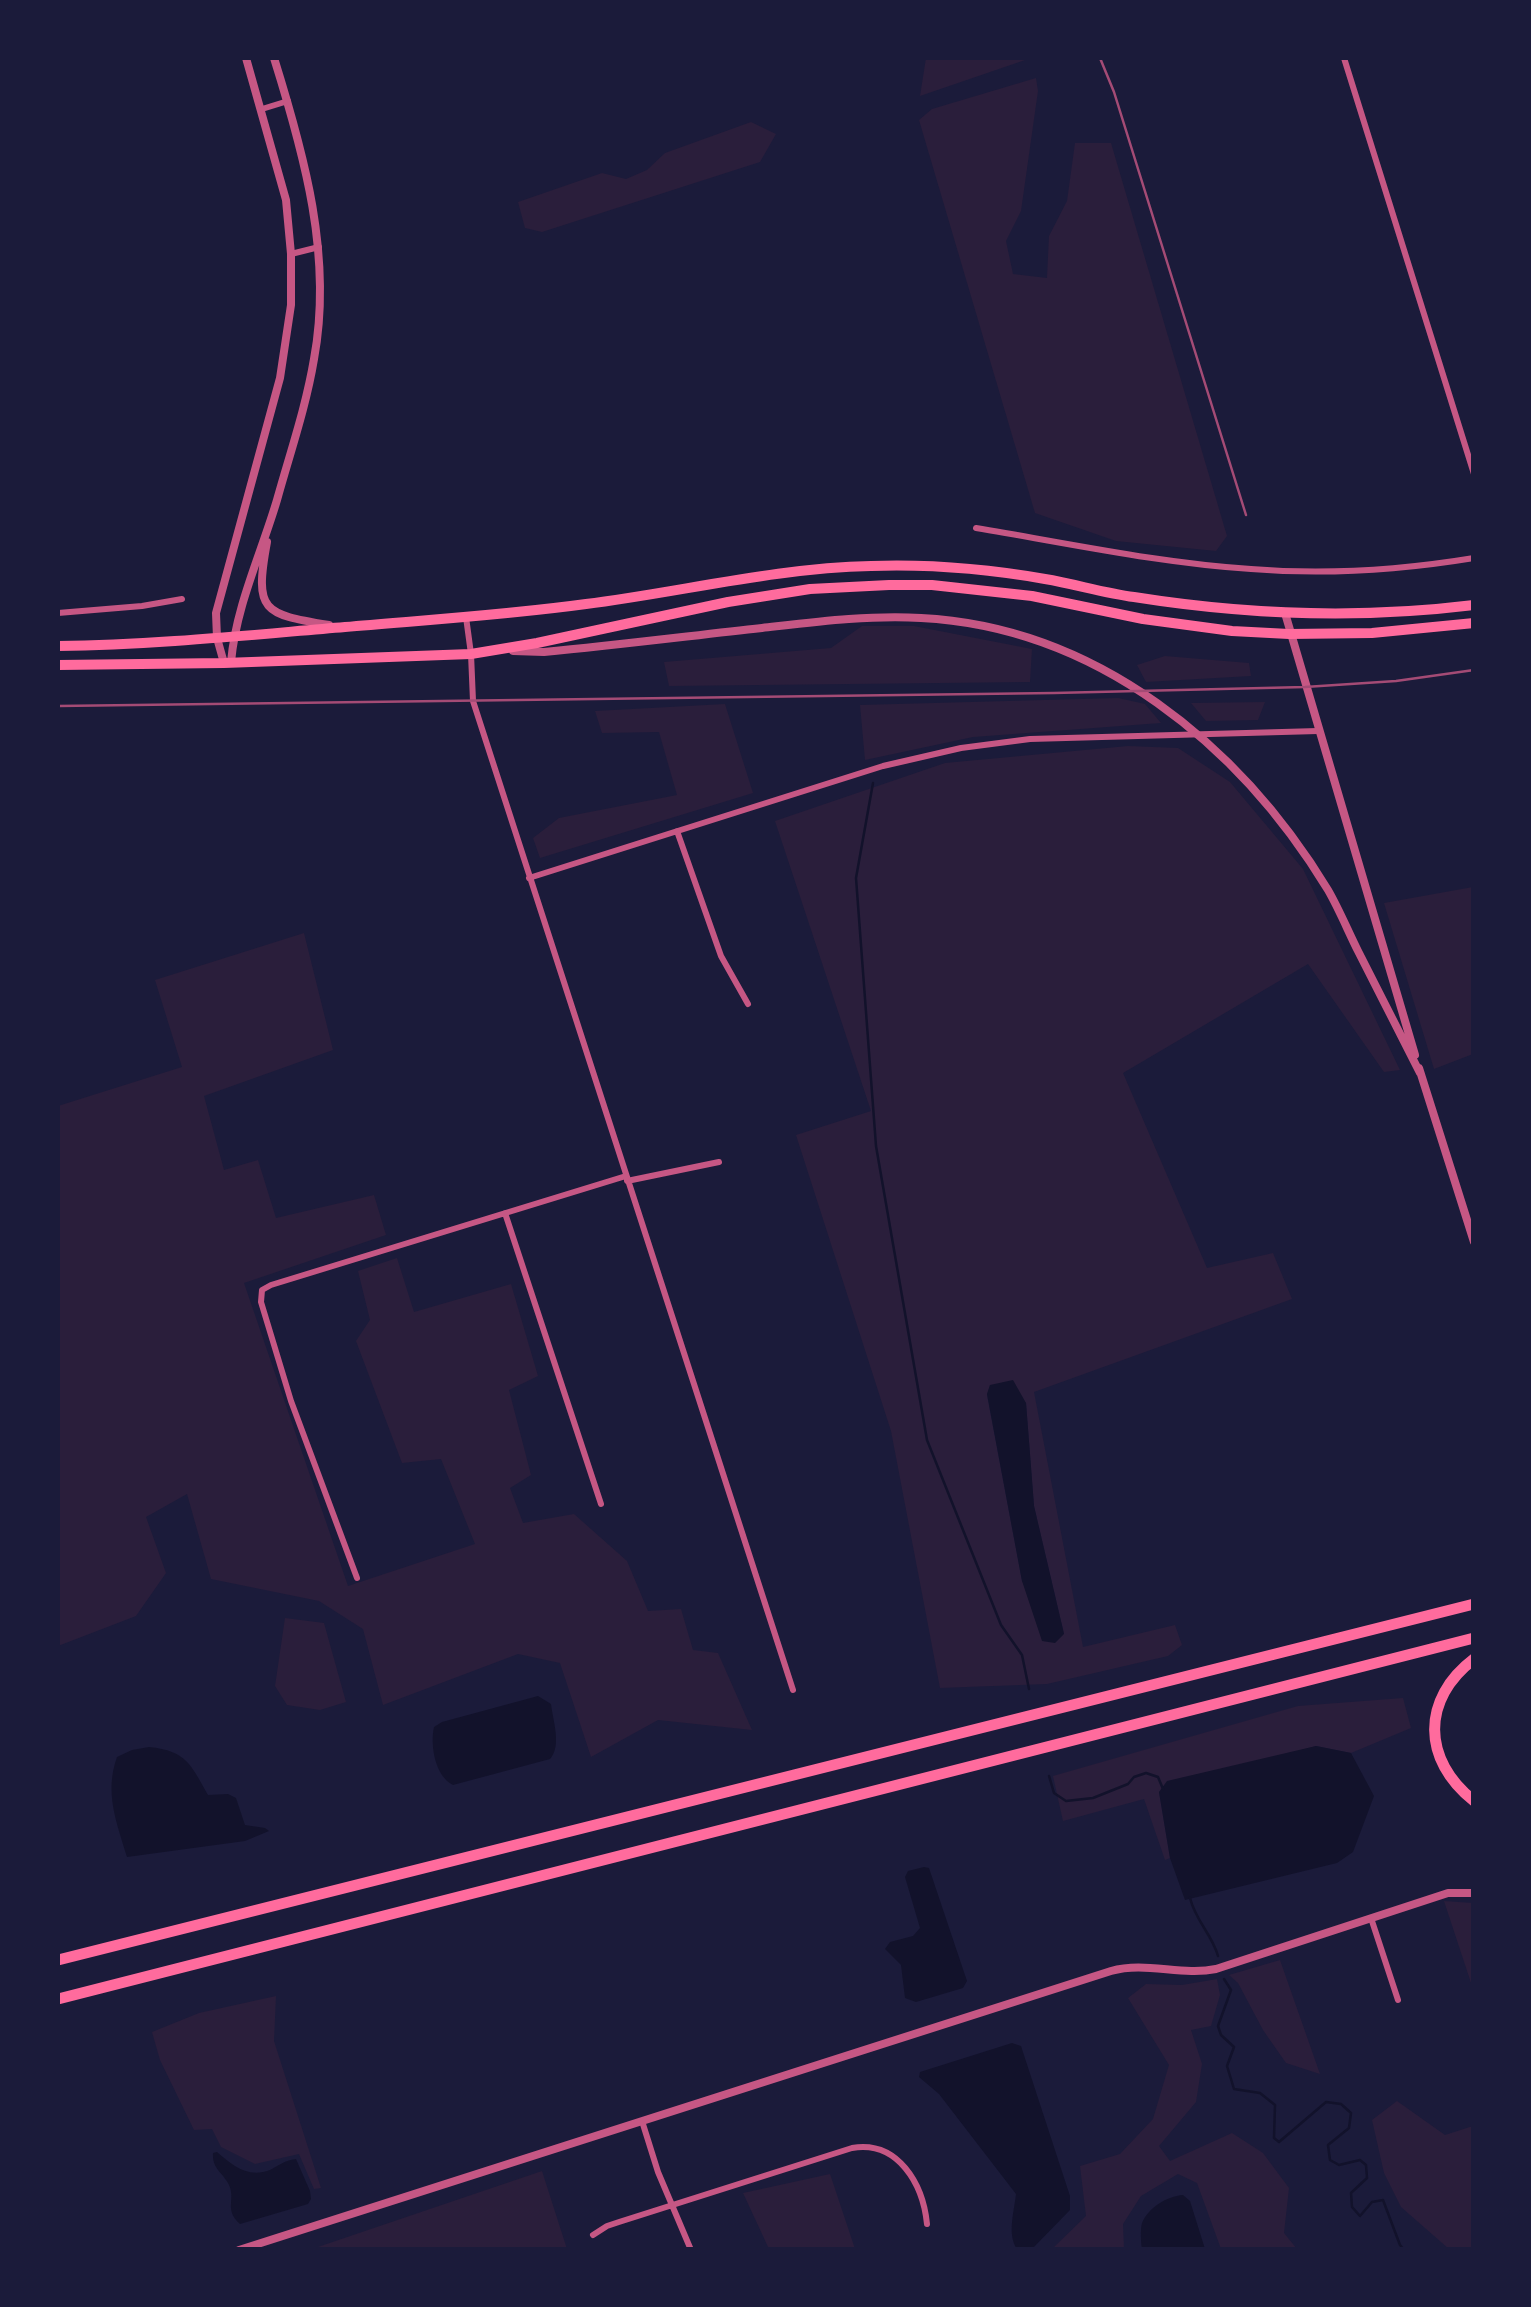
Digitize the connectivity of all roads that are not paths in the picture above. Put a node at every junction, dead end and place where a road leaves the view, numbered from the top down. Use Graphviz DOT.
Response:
graph roads {
  1 [pos="246,58"];
  2 [pos="274,58"];
  3 [pos="1344,58"];
  4 [pos="288,101"];
  5 [pos="262,109"];
  6 [pos="320,246"];
  7 [pos="291,254"];
  8 [pos="1474,474"];
  9 [pos="274,509"];
  10 [pos="976,528"];
  11 [pos="1474,558"];
  12 [pos="182,599"];
  13 [pos="1474,604"];
  14 [pos="58,613"];
  15 [pos="1284,613"];
  16 [pos="466,617"];
  17 [pos="1474,623"];
  18 [pos="343,627"];
  19 [pos="1290,634"];
  20 [pos="234,637"];
  21 [pos="217,638"];
  22 [pos="58,646"];
  23 [pos="498,650"];
  24 [pos="471,654"];
  25 [pos="228,662"];
  26 [pos="58,666"];
  27 [pos="1318,730"];
  28 [pos="677,831"];
  29 [pos="529,878"];
  30 [pos="748,1004"];
  31 [pos="1420,1073"];
  32 [pos="719,1162"];
  33 [pos="626,1179"];
  34 [pos="505,1213"];
  35 [pos="1474,1242"];
  36 [pos="600,1504"];
  37 [pos="357,1578"];
  38 [pos="1474,1604"];
  39 [pos="1474,1638"];
  40 [pos="1474,1660"];
  41 [pos="793,1690"];
  42 [pos="1474,1801"];
  43 [pos="1474,1893"];
  44 [pos="1371,1918"];
  45 [pos="58,1960"];
  46 [pos="58,1999"];
  47 [pos="1398,2000"];
  48 [pos="642,2121"];
  49 [pos="672,2205"];
  50 [pos="927,2224"];
  51 [pos="593,2235"];
  52 [pos="239,2250"];
  53 [pos="691,2250"];
  1 -- 5 [label="street"];
  2 -- 4 [label="street"];
  3 -- 8 [label="street"];
  4 -- 5 [label="street"];
  4 -- 6 [label="street"];
  5 -- 7 [label="street"];
  6 -- 7 [label="street"];
  6 -- 9 [label="street"];
  7 -- 21 [label="street"];
  9 -- 18 [label="street"];
  9 -- 20 [label="street"];
  10 -- 11 [label="street"];
  12 -- 14 [label="street"];
  13 -- 15 [label="main road"];
  15 -- 16 [label="main road"];
  15 -- 19 [label="street"];
  16 -- 18 [label="main road"];
  16 -- 24 [label="street"];
  17 -- 19 [label="main road"];
  18 -- 20 [label="main road"];
  19 -- 23 [label="main road"];
  19 -- 27 [label="street"];
  20 -- 21 [label="main road"];
  20 -- 25 [label="street"];
  21 -- 22 [label="main road"];
  21 -- 25 [label="street"];
  23 -- 24 [label="main road"];
  23 -- 31 [label="street"];
  24 -- 25 [label="main road"];
  24 -- 29 [label="street"];
  25 -- 26 [label="main road"];
  27 -- 28 [label="street"];
  27 -- 31 [label="street"];
  28 -- 29 [label="street"];
  28 -- 30 [label="street"];
  29 -- 33 [label="street"];
  31 -- 35 [label="street"];
  32 -- 33 [label="street"];
  33 -- 34 [label="street"];
  33 -- 41 [label="street"];
  34 -- 36 [label="street"];
  34 -- 37 [label="street"];
  38 -- 45 [label="highway"];
  39 -- 46 [label="highway"];
  40 -- 42 [label="highway"];
  43 -- 44 [label="street"];
  44 -- 47 [label="street"];
  44 -- 48 [label="street"];
  48 -- 49 [label="street"];
  48 -- 52 [label="street"];
  49 -- 50 [label="street"];
  49 -- 51 [label="street"];
  49 -- 53 [label="street"];
}
